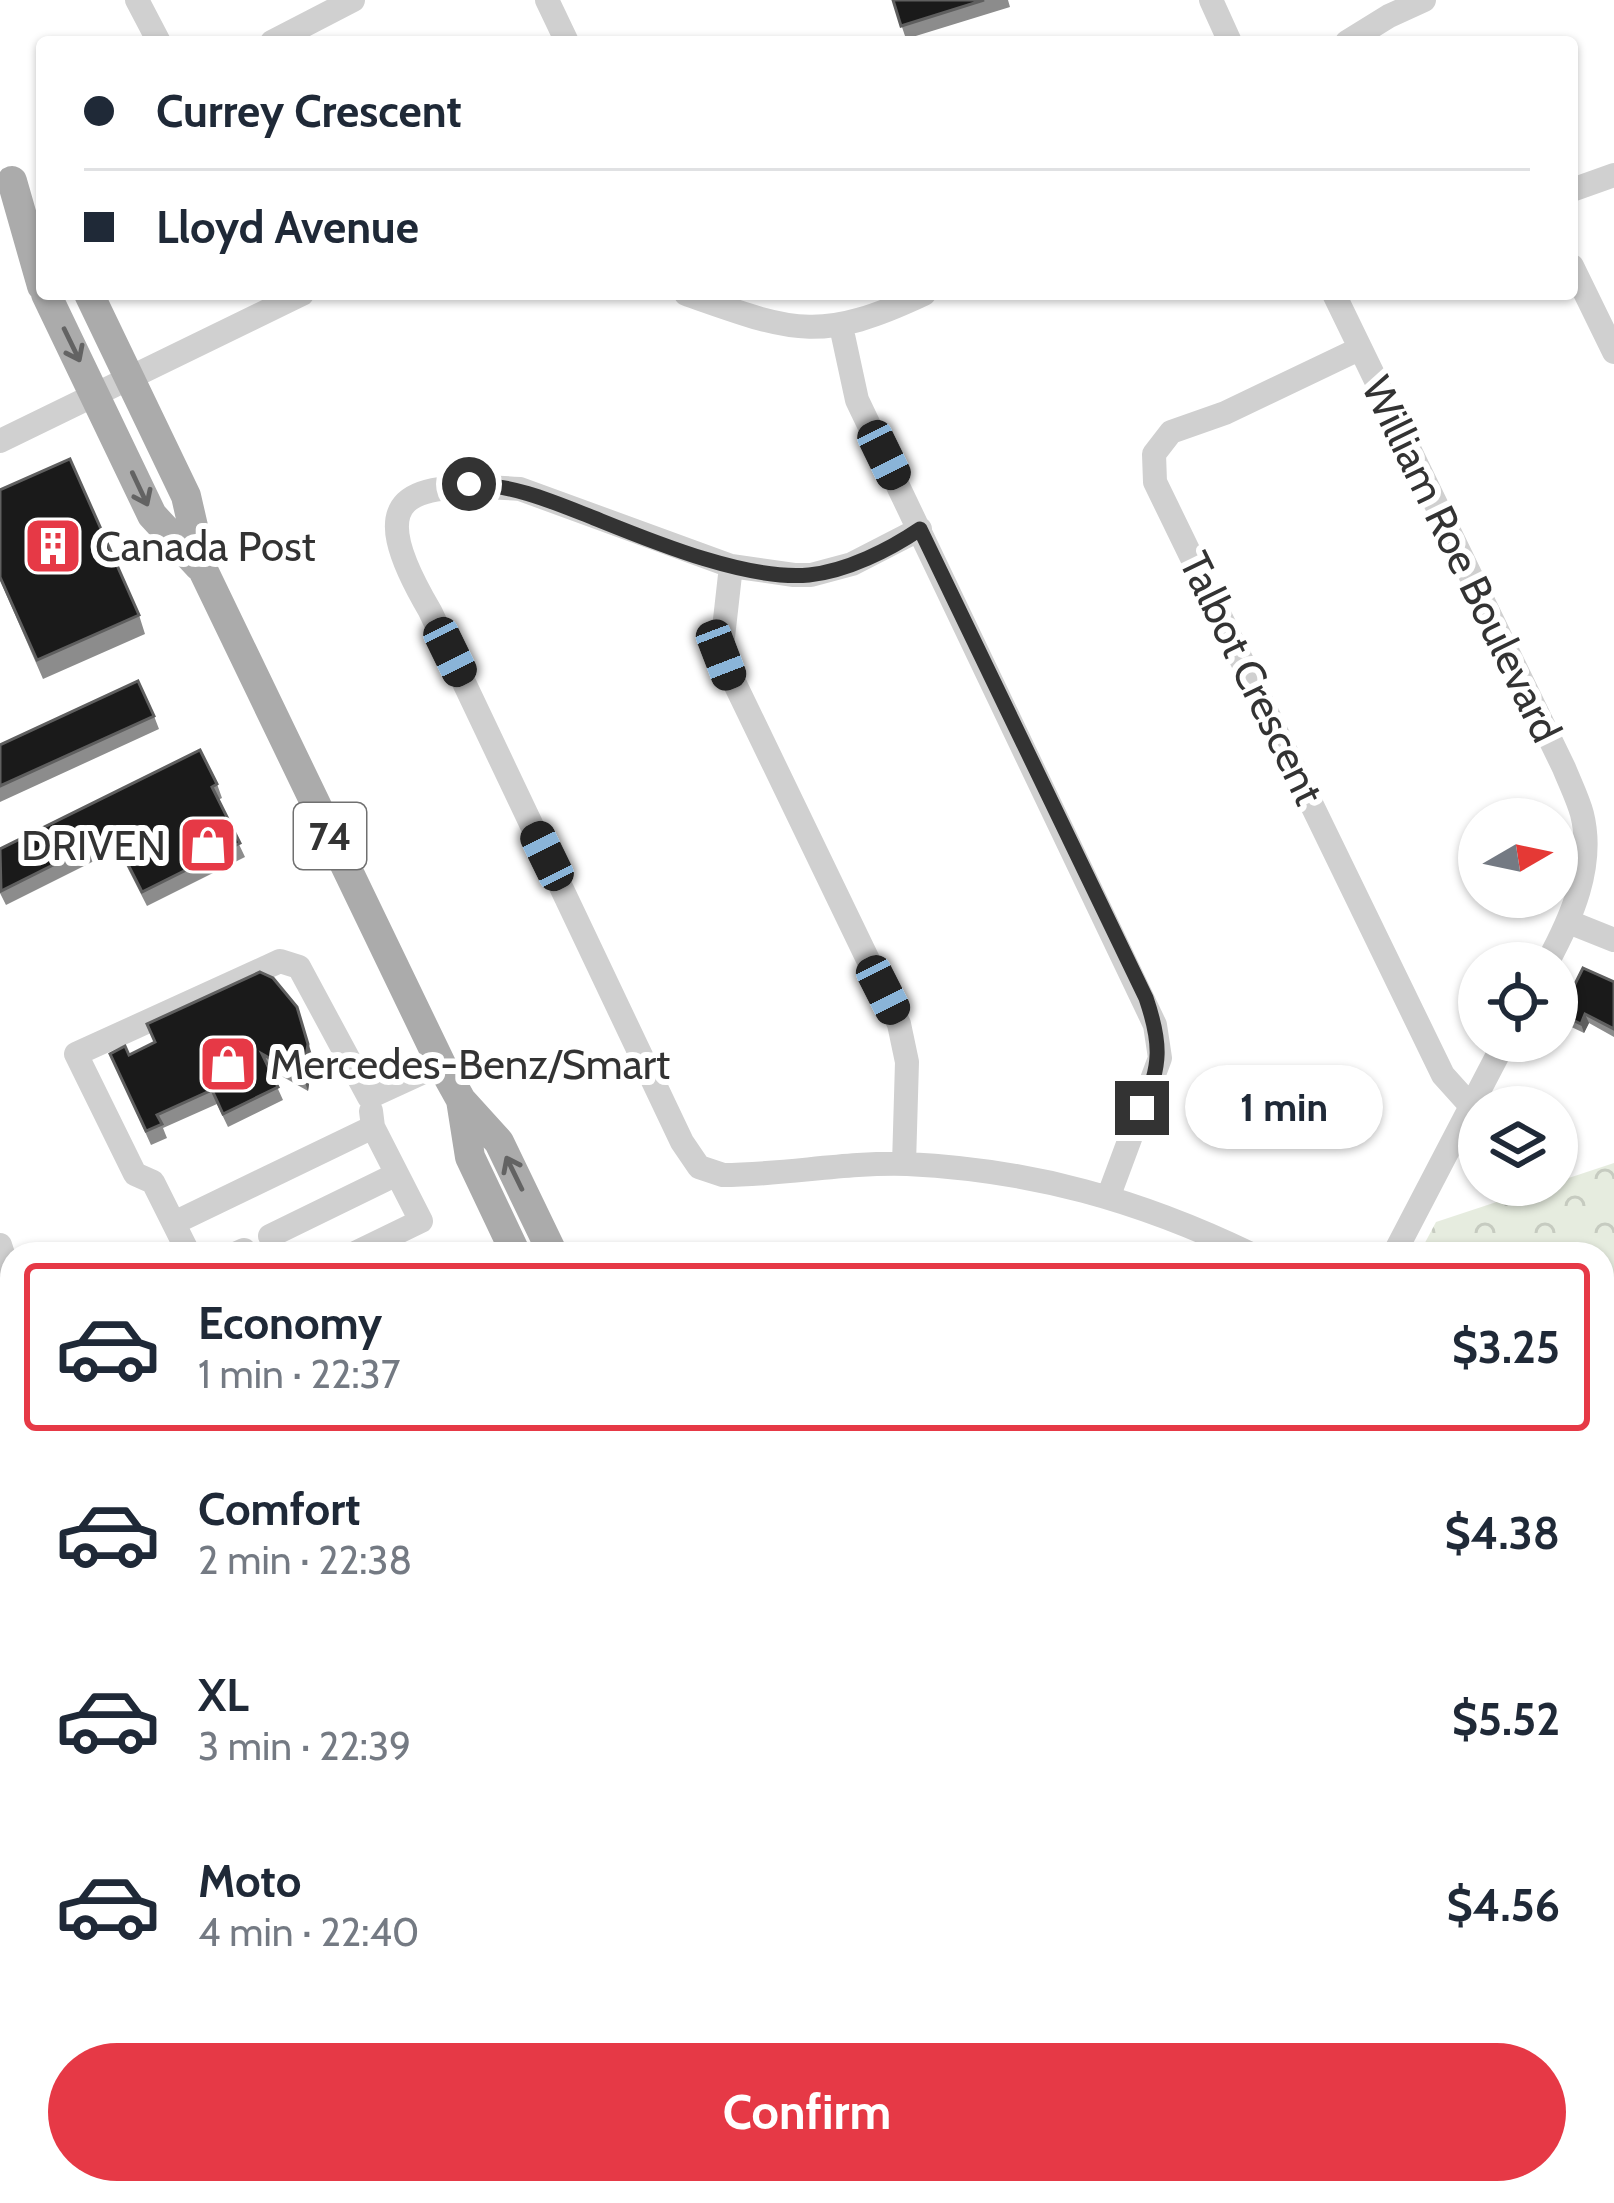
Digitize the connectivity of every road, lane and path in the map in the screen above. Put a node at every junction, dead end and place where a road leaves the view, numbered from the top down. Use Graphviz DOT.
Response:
graph roads {
  1 [pos="137,0"];
  2 [pos="353,0"];
  3 [pos="547,0"];
  4 [pos="1210,0"];
  5 [pos="1424,0"];
  6 [pos="156,36"];
  7 [pos="284,36"];
  8 [pos="564,36"];
  9 [pos="1227,36"];
  10 [pos="1358,36"];
  11 [pos="6,171"];
  12 [pos="1614,175"];
  13 [pos="1578,188"];
  14 [pos="36,213"];
  15 [pos="36,267"];
  16 [pos="1578,278"];
  17 [pos="49,300"];
  18 [pos="92,300"];
  19 [pos="290,300"];
  20 [pos="705,300"];
  21 [pos="908,300"];
  22 [pos="1337,300"];
  23 [pos="841,326"];
  24 [pos="1359,349"];
  25 [pos="1614,352"];
  26 [pos="131,380"];
  27 [pos="97,396"];
  28 [pos="0,441"];
  29 [pos="920,529"];
  30 [pos="731,566"];
  31 [pos="203,570"];
  32 [pos="1568,922"];
  33 [pos="1614,940"];
  34 [pos="1558,942"];
  35 [pos="441,1064"];
  36 [pos="1458,1091"];
  37 [pos="369,1097"];
  38 [pos="461,1100"];
  39 [pos="373,1127"];
  40 [pos="1458,1129"];
  41 [pos="904,1164"];
  42 [pos="397,1174"];
  43 [pos="1108,1195"];
  44 [pos="174,1223"];
  45 [pos="270,1237"];
  46 [pos="184,1242"];
  47 [pos="378,1242"];
  48 [pos="510,1242"];
  49 [pos="548,1242"];
  50 [pos="1222,1242"];
  51 [pos="1400,1242"];
  1 -- 6 [label="street"];
  2 -- 7 [label="street"];
  3 -- 8 [label="street"];
  4 -- 9 [label="street"];
  5 -- 10 [label="street"];
  11 -- 14 [label="main road"];
  11 -- 15 [label="main road"];
  12 -- 13 [label="street"];
  16 -- 25 [label="street"];
  17 -- 27 [label="main road, 74, one-way"];
  18 -- 26 [label="main road, 74"];
  19 -- 26 [label="street"];
  20 -- 23 [label="street"];
  21 -- 23 [label="street"];
  22 -- 24 [label="street, William Roe Boulevard"];
  23 -- 29 [label="street"];
  24 -- 32 [label="street, William Roe Boulevard"];
  24 -- 36 [label="street, Talbot Crescent"];
  26 -- 27 [label="street"];
  26 -- 31 [label="main road, 74"];
  27 -- 28 [label="street"];
  27 -- 31 [label="main road, 74, one-way"];
  29 -- 30 [label="street"];
  29 -- 43 [label="street"];
  30 -- 41 [label="street"];
  30 -- 41 [label="street"];
  31 -- 35 [label="main road, 74"];
  32 -- 33 [label="street"];
  32 -- 34 [label="street, William Roe Boulevard"];
  35 -- 37 [label="street"];
  35 -- 38 [label="main road, 74"];
  37 -- 39 [label="street"];
  37 -- 44 [label="street"];
  38 -- 48 [label="main road, 74"];
  49 -- 38 [label="main road, 74, one-way"];
  39 -- 42 [label="street"];
  39 -- 44 [label="street"];
  40 -- 51 [label="street"];
  41 -- 43 [label="street"];
  42 -- 45 [label="street"];
  42 -- 47 [label="street"];
  43 -- 50 [label="street"];
  44 -- 46 [label="street"];
}
